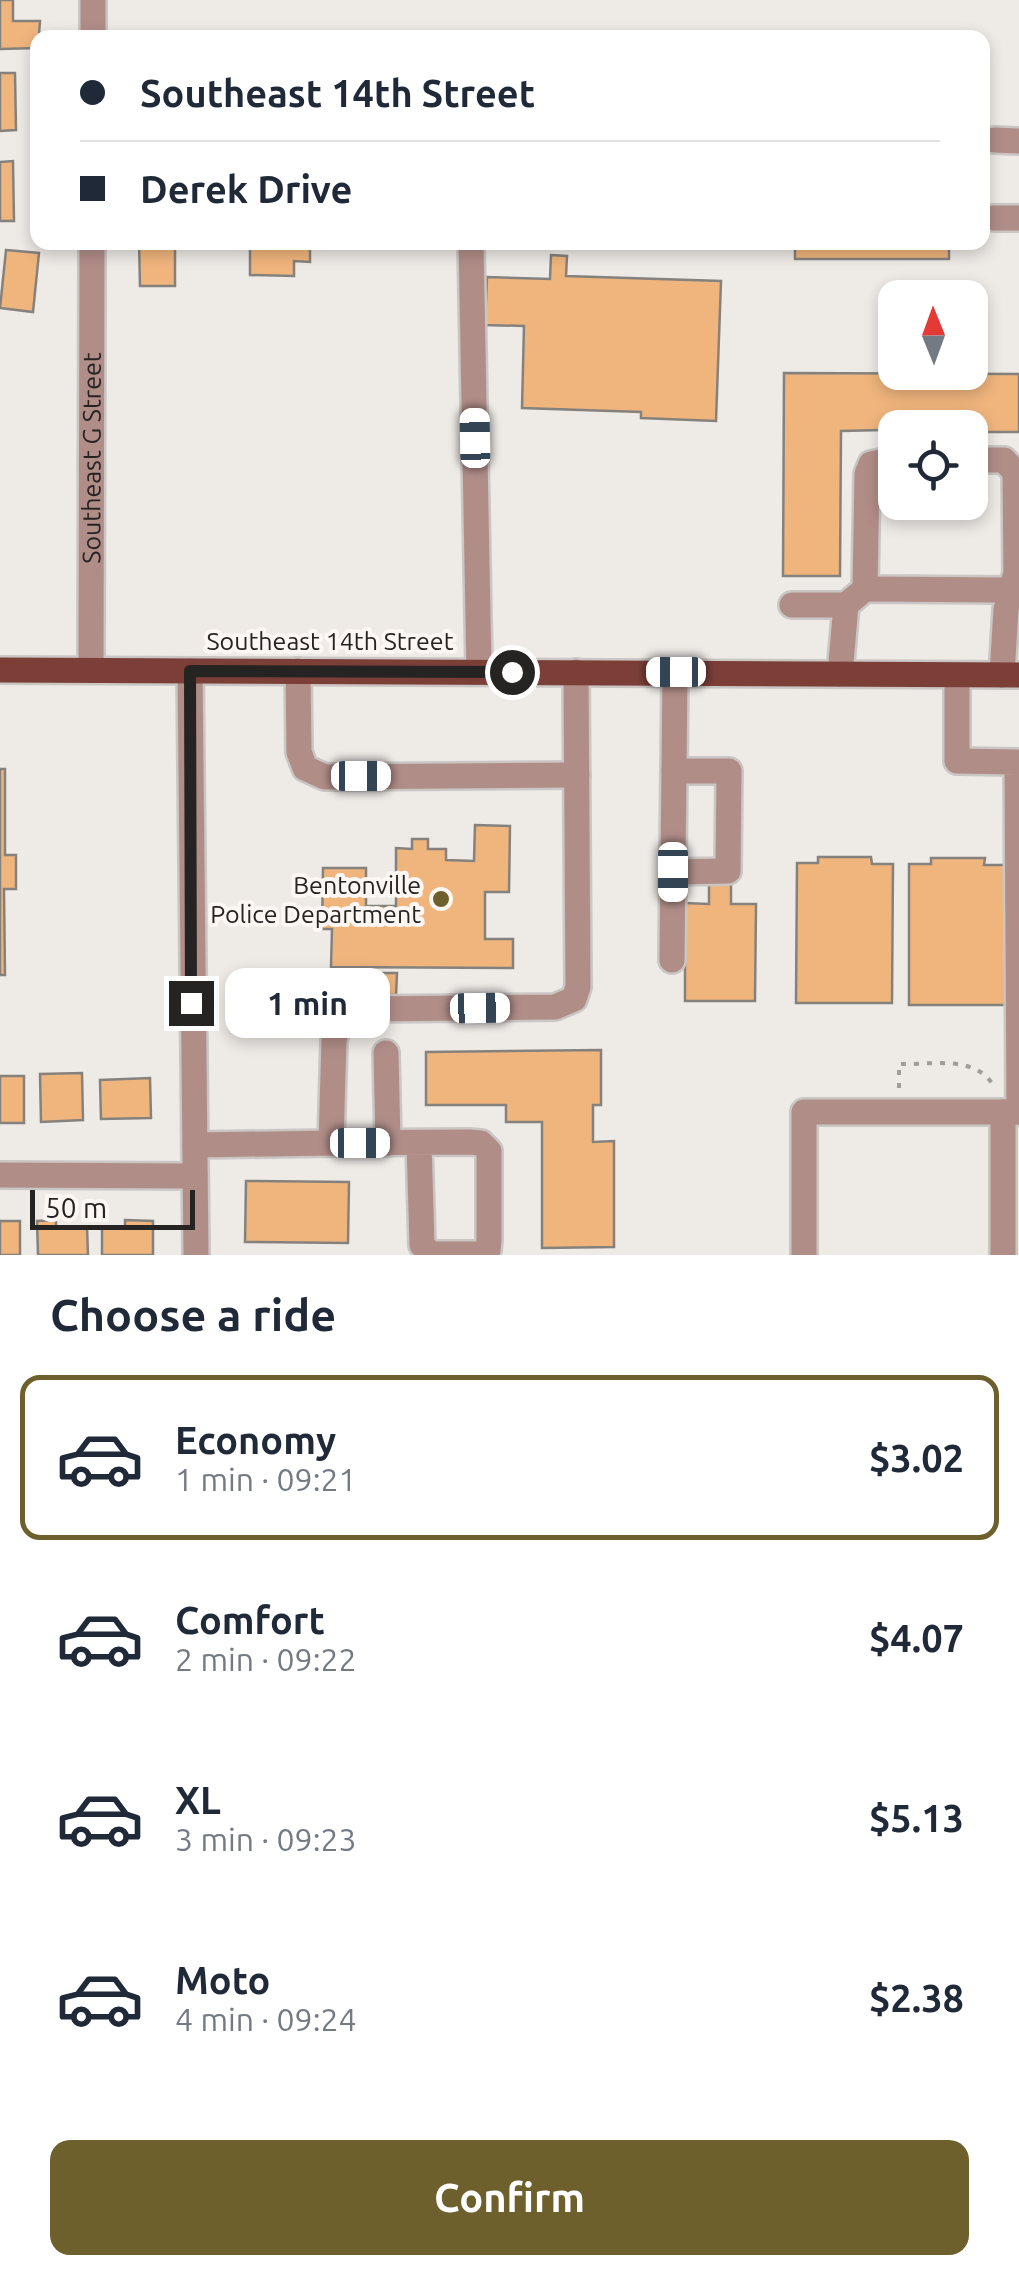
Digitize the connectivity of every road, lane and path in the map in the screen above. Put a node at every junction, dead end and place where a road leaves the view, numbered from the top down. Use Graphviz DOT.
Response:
graph roads {
  1 [pos="93,0"];
  2 [pos="93,30"];
  3 [pos="92,250"];
  4 [pos="471,250"];
  5 [pos="988,460"];
  6 [pos="878,463"];
  7 [pos="855,597"];
  8 [pos="1011,603"];
  9 [pos="792,605"];
  10 [pos="0,670"];
  11 [pos="91,670"];
  12 [pos="190,671"];
  13 [pos="298,671"];
  14 [pos="479,671"];
  15 [pos="576,672"];
  16 [pos="676,672"];
  17 [pos="840,674"];
  18 [pos="957,675"];
  19 [pos="1011,675"];
  20 [pos="674,771"];
  21 [pos="576,775"];
  22 [pos="673,872"];
  23 [pos="672,960"];
  24 [pos="386,1053"];
  25 [pos="898,1112"];
  26 [pos="1012,1112"];
  27 [pos="331,1143"];
  28 [pos="388,1143"];
  29 [pos="420,1143"];
  30 [pos="195,1145"];
  31 [pos="0,1175"];
  32 [pos="195,1176"];
  33 [pos="196,1255"];
  34 [pos="804,1255"];
  35 [pos="1003,1255"];
  1 -- 2 [label="street"];
  3 -- 11 [label="street, Southeast G Street"];
  4 -- 14 [label="street"];
  5 -- 8 [label="street"];
  6 -- 7 [label="street"];
  7 -- 8 [label="street"];
  7 -- 9 [label="street"];
  7 -- 17 [label="street"];
  8 -- 19 [label="street"];
  10 -- 11 [label="main road, Southeast 14th Street"];
  11 -- 12 [label="main road, Southeast 14th Street"];
  12 -- 13 [label="main road, Southeast 14th Street"];
  12 -- 30 [label="street"];
  13 -- 14 [label="main road, Southeast 14th Street"];
  13 -- 21 [label="street"];
  14 -- 15 [label="main road, Southeast 14th Street"];
  15 -- 16 [label="main road, Southeast 14th Street"];
  15 -- 21 [label="street"];
  16 -- 17 [label="main road, Southeast 14th Street"];
  16 -- 20 [label="street"];
  17 -- 18 [label="main road, Southeast 14th Street"];
  18 -- 19 [label="main road, Southeast 14th Street"];
  18 -- 26 [label="street"];
  20 -- 22 [label="street"];
  20 -- 22 [label="street"];
  21 -- 27 [label="street"];
  22 -- 23 [label="street"];
  24 -- 28 [label="street"];
  25 -- 26 [label="street"];
  25 -- 26 [label="path"];
  25 -- 34 [label="street"];
  26 -- 35 [label="street"];
  27 -- 28 [label="street"];
  27 -- 30 [label="street"];
  28 -- 29 [label="street"];
  29 -- 29 [label="street"];
  30 -- 32 [label="street"];
  31 -- 32 [label="street"];
  32 -- 33 [label="street"];
}
